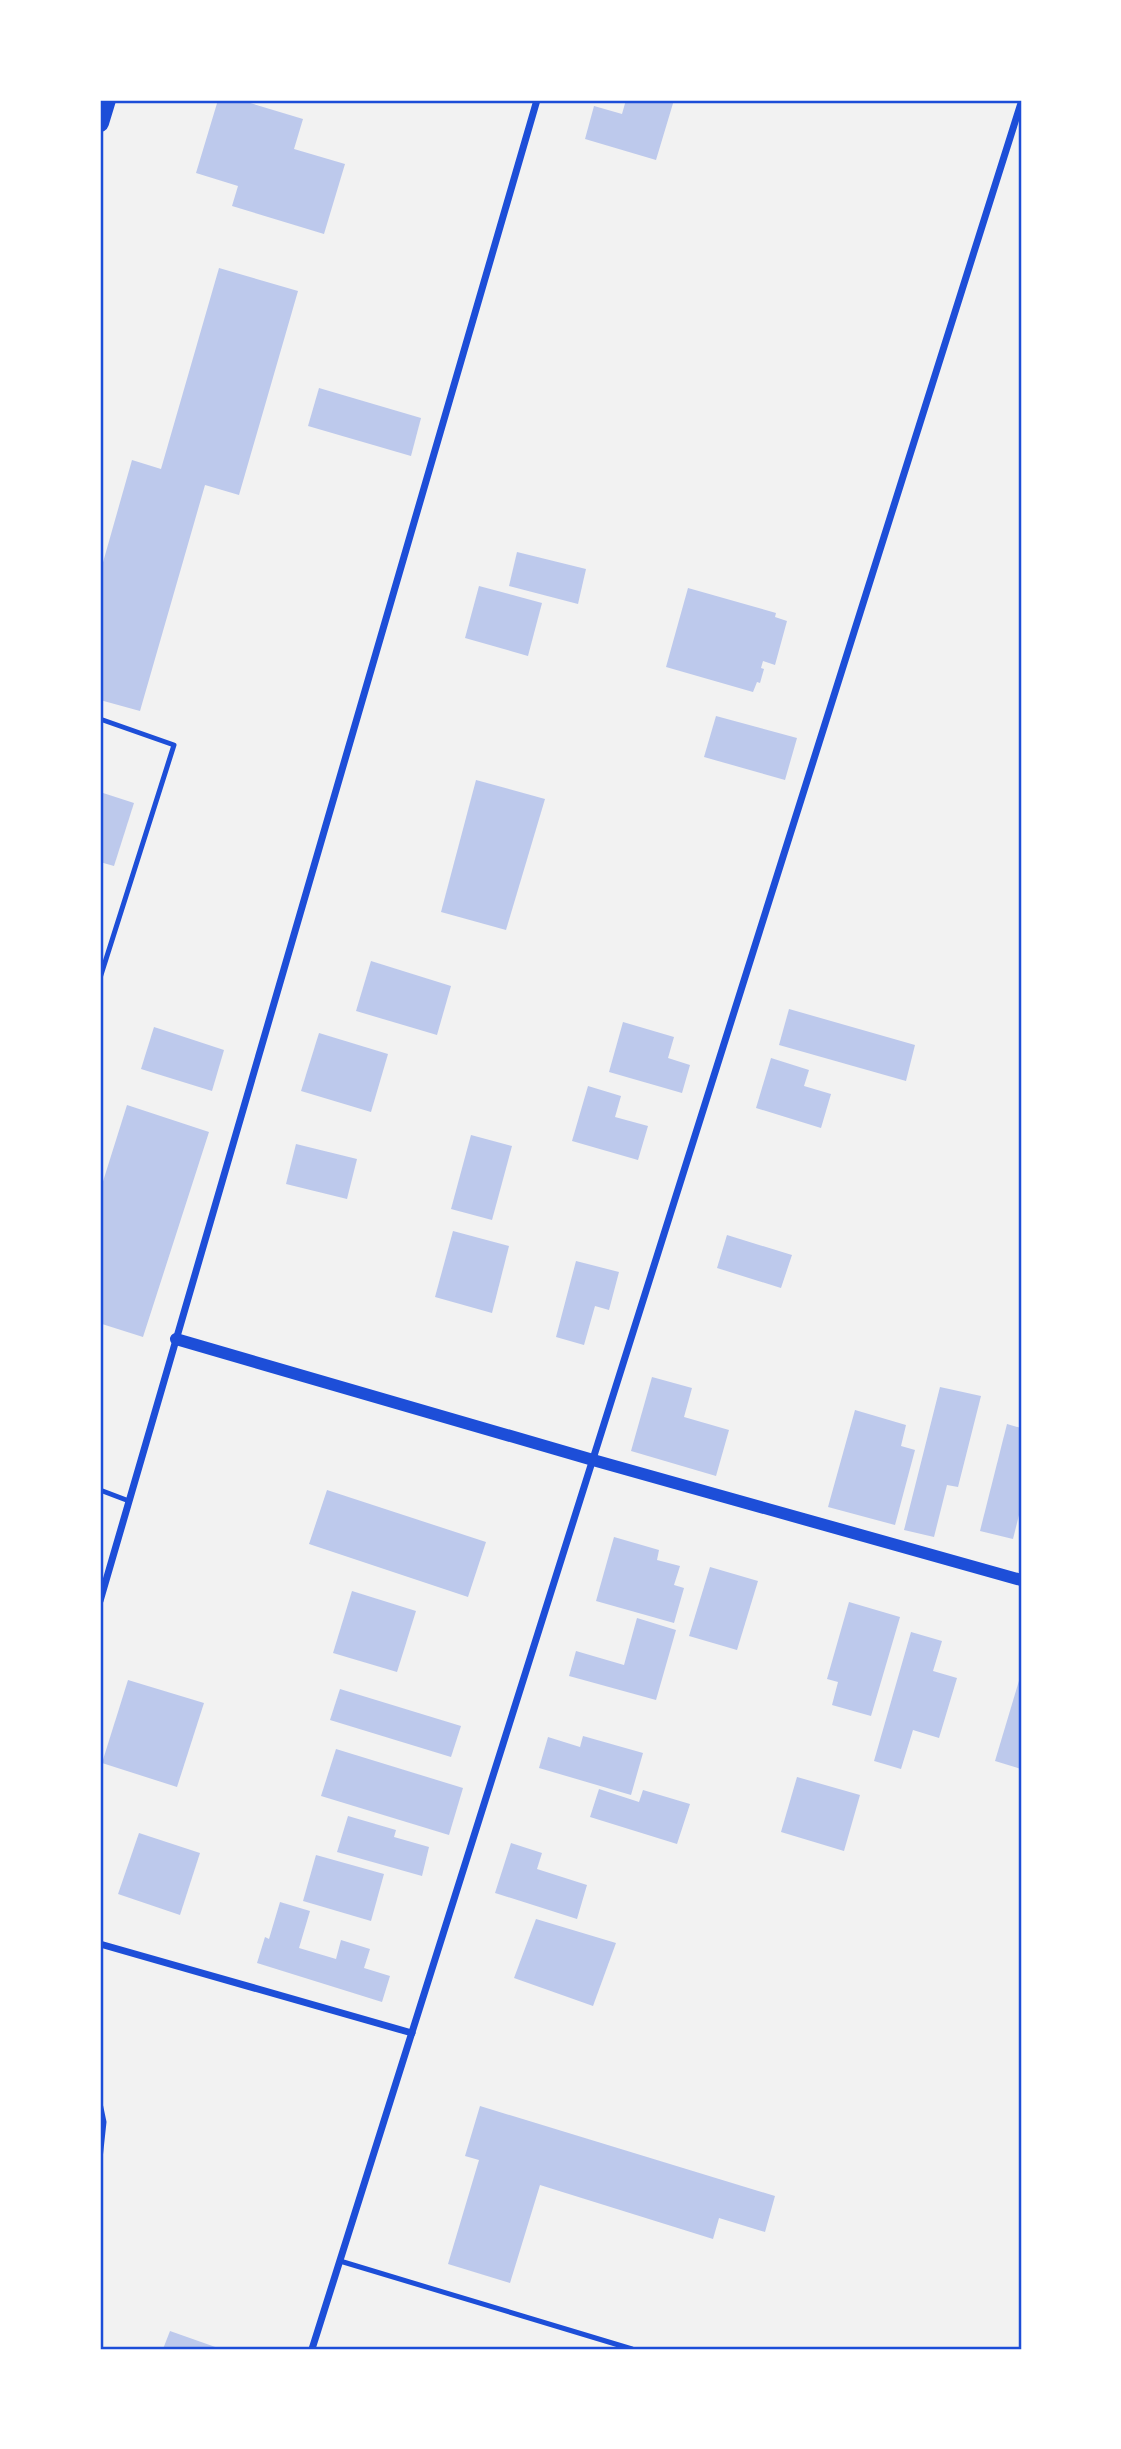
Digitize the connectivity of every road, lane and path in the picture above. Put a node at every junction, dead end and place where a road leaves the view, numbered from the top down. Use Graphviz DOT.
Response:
graph roads {
  1 [pos="107,100"];
  2 [pos="537,100"];
  3 [pos="1021,107"];
  4 [pos="100,123"];
  5 [pos="100,719"];
  6 [pos="100,978"];
  7 [pos="176,1339"];
  8 [pos="593,1460"];
  9 [pos="100,1490"];
  10 [pos="129,1501"];
  11 [pos="1021,1580"];
  12 [pos="100,1601"];
  13 [pos="100,1944"];
  14 [pos="412,2033"];
  15 [pos="100,2103"];
  16 [pos="100,2159"];
  17 [pos="340,2261"];
  18 [pos="312,2349"];
  19 [pos="632,2349"];
  1 -- 4 [label="main road"];
  2 -- 7 [label="street"];
  3 -- 8 [label="street"];
  5 -- 6 [label="lane"];
  7 -- 8 [label="street"];
  7 -- 10 [label="street"];
  8 -- 11 [label="street"];
  8 -- 14 [label="street"];
  9 -- 10 [label="lane"];
  10 -- 12 [label="street"];
  13 -- 14 [label="street"];
  14 -- 17 [label="street"];
  15 -- 16 [label="lane"];
  17 -- 18 [label="street"];
  17 -- 19 [label="lane"];
}
